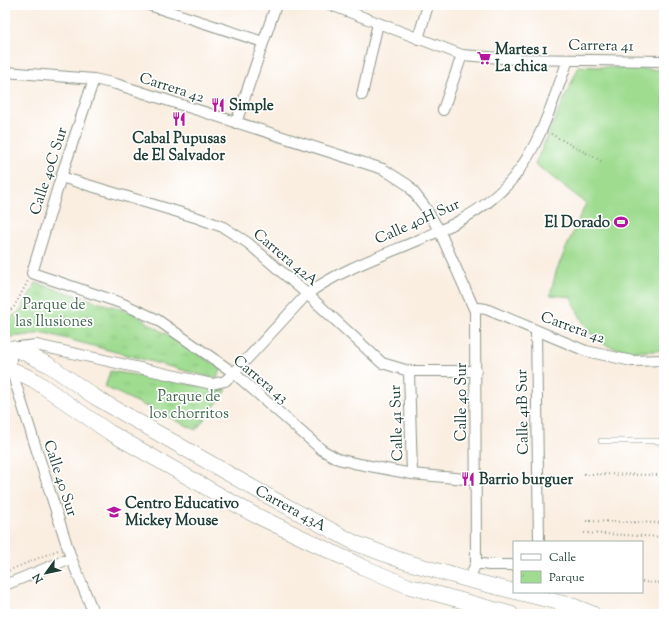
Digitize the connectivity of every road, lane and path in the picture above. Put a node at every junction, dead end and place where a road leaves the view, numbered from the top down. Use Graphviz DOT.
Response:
graph roads {
  1 [pos="152,5"];
  2 [pos="276,5"];
  3 [pos="331,5"];
  4 [pos="428,5"];
  5 [pos="378,23"];
  6 [pos="418,39"];
  7 [pos="263,42"];
  8 [pos="462,55"];
  9 [pos="568,60"];
  10 [pos="664,61"];
  11 [pos="5,72"];
  12 [pos="94,79"];
  13 [pos="362,95"];
  14 [pos="443,110"];
  15 [pos="236,123"];
  16 [pos="542,129"];
  17 [pos="603,162"];
  18 [pos="61,178"];
  19 [pos="439,230"];
  20 [pos="32,273"];
  21 [pos="307,294"];
  22 [pos="475,311"];
  23 [pos="5,316"];
  24 [pos="536,330"];
  25 [pos="8,348"];
  26 [pos="664,360"];
  27 [pos="8,369"];
  28 [pos="409,371"];
  29 [pos="476,371"];
  30 [pos="234,373"];
  31 [pos="601,441"];
  32 [pos="664,445"];
  33 [pos="412,474"];
  34 [pos="584,474"];
  35 [pos="664,475"];
  36 [pos="476,480"];
  37 [pos="586,521"];
  38 [pos="664,523"];
  39 [pos="584,533"];
  40 [pos="664,538"];
  41 [pos="538,541"];
  42 [pos="67,546"];
  43 [pos="71,558"];
  44 [pos="476,563"];
  45 [pos="513,564"];
  46 [pos="5,572"];
  47 [pos="469,580"];
  48 [pos="643,582"];
  49 [pos="664,583"];
  50 [pos="5,585"];
  51 [pos="513,591"];
  52 [pos="521,593"];
  53 [pos="94,614"];
  54 [pos="511,614"];
  55 [pos="593,614"];
  1 -- 7 [label="street"];
  2 -- 7 [label="street"];
  3 -- 5 [label="street, Carrera 41"];
  4 -- 6 [label="street"];
  5 -- 6 [label="street, Carrera 41"];
  5 -- 13 [label="street"];
  6 -- 8 [label="street, Carrera 41"];
  7 -- 15 [label="street"];
  8 -- 9 [label="street, Carrera 41"];
  8 -- 14 [label="street"];
  9 -- 10 [label="street, Carrera 41"];
  9 -- 16 [label="street, Calle 40H Sur"];
  11 -- 12 [label="street, Carrera 42"];
  12 -- 15 [label="street, Carrera 42"];
  12 -- 18 [label="street, Calle 40C Sur"];
  15 -- 19 [label="street, Carrera 42"];
  16 -- 17 [label="path"];
  16 -- 19 [label="street, Calle 40H Sur"];
  18 -- 20 [label="street, Calle 40C Sur"];
  18 -- 21 [label="street, Carrera 42A"];
  19 -- 21 [label="street, Calle 40H Sur"];
  19 -- 22 [label="street, Calle 40 Sur"];
  20 -- 23 [label="path"];
  20 -- 30 [label="street, Carrera 43"];
  21 -- 28 [label="street, Carrera 42A"];
  21 -- 30 [label="street, Calle 40H Sur"];
  22 -- 24 [label="street, Carrera 42"];
  22 -- 29 [label="street, Calle 40 Sur"];
  24 -- 26 [label="street, Carrera 42"];
  24 -- 41 [label="street, Calle 41B Sur"];
  25 -- 27 [label="street, Calle 40 Sur"];
  25 -- 30 [label="street"];
  25 -- 47 [label="main road, Carrera 43A"];
  27 -- 42 [label="street, Calle 40 Sur"];
  27 -- 54 [label="main road, Carrera 43A"];
  28 -- 29 [label="street, Carrera 42A"];
  28 -- 33 [label="street, Calle 41 Sur"];
  29 -- 36 [label="street, Calle 40 Sur"];
  30 -- 33 [label="street, Carrera 43"];
  31 -- 32 [label="lane"];
  33 -- 36 [label="street, Carrera 43"];
  34 -- 35 [label="path"];
  36 -- 44 [label="street, Calle 40 Sur"];
  37 -- 38 [label="path"];
  39 -- 40 [label="path"];
  42 -- 43 [label="street, Calle 40 Sur"];
  42 -- 46 [label="path"];
  43 -- 50 [label="street"];
  43 -- 53 [label="street, Calle 40 Sur"];
  44 -- 45 [label="street"];
  44 -- 47 [label="street, Calle 40 Sur"];
  47 -- 51 [label="main road, Carrera 43A"];
  48 -- 49 [label="path"];
  52 -- 55 [label="main road, Carrera 43A"];
}
